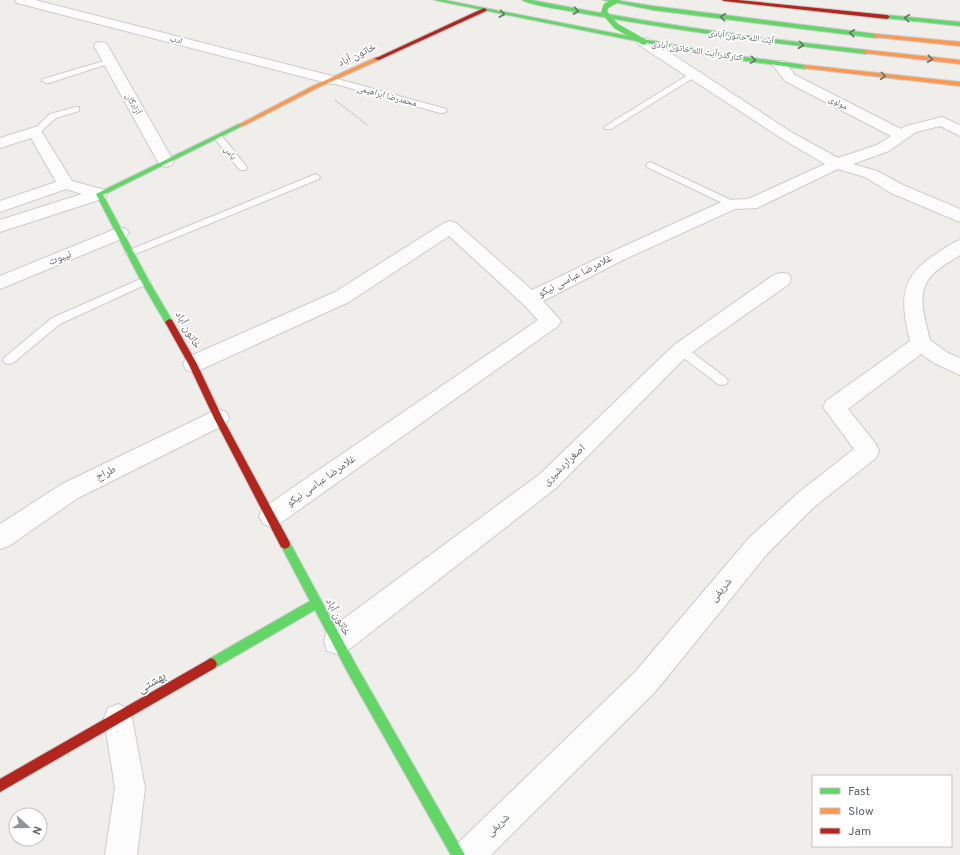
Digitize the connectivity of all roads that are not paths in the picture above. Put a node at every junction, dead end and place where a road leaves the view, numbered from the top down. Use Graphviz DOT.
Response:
graph roads {
  1 [pos="21,0"];
  2 [pos="436,0"];
  3 [pos="524,0"];
  4 [pos="605,0"];
  5 [pos="618,0"];
  6 [pos="724,0"];
  7 [pos="494,3"];
  8 [pos="484,10"];
  9 [pos="960,24"];
  10 [pos="644,42"];
  11 [pos="960,44"];
  12 [pos="101,46"];
  13 [pos="110,62"];
  14 [pos="960,62"];
  15 [pos="780,64"];
  16 [pos="694,75"];
  17 [pos="331,80"];
  18 [pos="46,81"];
  19 [pos="960,84"];
  20 [pos="76,109"];
  21 [pos="443,111"];
  22 [pos="608,127"];
  23 [pos="960,131"];
  24 [pos="35,132"];
  25 [pos="902,135"];
  26 [pos="218,137"];
  27 [pos="0,143"];
  28 [pos="166,162"];
  29 [pos="650,164"];
  30 [pos="837,164"];
  31 [pos="243,168"];
  32 [pos="316,177"];
  33 [pos="66,184"];
  34 [pos="98,194"];
  35 [pos="732,204"];
  36 [pos="0,207"];
  37 [pos="960,217"];
  38 [pos="0,226"];
  39 [pos="120,233"];
  40 [pos="960,246"];
  41 [pos="130,253"];
  42 [pos="782,278"];
  43 [pos="145,281"];
  44 [pos="0,283"];
  45 [pos="530,299"];
  46 [pos="921,344"];
  47 [pos="681,350"];
  48 [pos="9,360"];
  49 [pos="193,364"];
  50 [pos="960,367"];
  51 [pos="722,381"];
  52 [pos="218,418"];
  53 [pos="271,516"];
  54 [pos="0,538"];
  55 [pos="317,603"];
  56 [pos="337,641"];
  57 [pos="118,718"];
  58 [pos="0,786"];
  59 [pos="122,855"];
  60 [pos="458,855"];
  61 [pos="468,855"];
  1 -- 17 [label="street, ادب"];
  2 -- 8 [label="main road, کنارگذر آیت الله خاتون آبادی"];
  3 -- 14 [label="main road, آیت الله خاتون آبادی, one-way"];
  11 -- 4 [label="main road, آیت الله خاتون آبادی, one-way"];
  5 -- 10 [label="main road, bridge"];
  9 -- 6 [label="main road, one-way"];
  7 -- 8 [label="main road, خاتون آباد"];
  8 -- 10 [label="main road, کنارگذر آیت الله خاتون آبادی, one-way"];
  8 -- 17 [label="main road, خاتون آباد"];
  10 -- 15 [label="main road, کنارگذر آیت الله خاتون آبادی, one-way"];
  10 -- 16 [label="street"];
  12 -- 13 [label="street, آزادگان"];
  13 -- 18 [label="lane"];
  13 -- 28 [label="street, آزادگان"];
  15 -- 19 [label="main road, کنارگذر آیت الله خاتون آبادی, one-way"];
  15 -- 25 [label="street, مولوی"];
  16 -- 22 [label="lane"];
  16 -- 30 [label="street"];
  17 -- 21 [label="lane, محمدرضا ابراهیمی"];
  17 -- 26 [label="main road, خاتون آباد"];
  20 -- 24 [label="lane"];
  23 -- 25 [label="street, غلامرضا عباسی نیکو"];
  24 -- 27 [label="street"];
  24 -- 33 [label="street"];
  25 -- 30 [label="street, غلامرضا عباسی نیکو"];
  26 -- 28 [label="main road, خاتون آباد"];
  26 -- 31 [label="lane, یاس"];
  28 -- 34 [label="main road, خاتون آباد"];
  29 -- 35 [label="lane"];
  30 -- 35 [label="street, غلامرضا عباسی نیکو"];
  30 -- 37 [label="street"];
  32 -- 41 [label="lane"];
  33 -- 34 [label="street"];
  33 -- 36 [label="street"];
  34 -- 38 [label="street"];
  34 -- 39 [label="main road, خاتون آباد"];
  35 -- 45 [label="street, غلامرضا عباسی نیکو"];
  39 -- 41 [label="main road, خاتون آباد"];
  39 -- 44 [label="street, نیبوت"];
  40 -- 46 [label="street"];
  41 -- 43 [label="main road, خاتون آباد"];
  42 -- 47 [label="street, اصغراردشیری"];
  43 -- 48 [label="lane"];
  43 -- 49 [label="main road, خاتون آباد"];
  45 -- 49 [label="street"];
  45 -- 53 [label="street, غلامرضا عباسی نیکو"];
  46 -- 50 [label="street"];
  46 -- 61 [label="street, شریفی"];
  47 -- 51 [label="lane"];
  47 -- 56 [label="street, اصغراردشیری"];
  49 -- 52 [label="main road, خاتون آباد"];
  52 -- 53 [label="main road, خاتون آباد"];
  52 -- 54 [label="street, طراح"];
  53 -- 55 [label="main road, خاتون آباد"];
  55 -- 56 [label="main road, خاتون آباد"];
  55 -- 57 [label="main road, بهشتی"];
  56 -- 60 [label="main road, خاتون آباد"];
  57 -- 58 [label="main road, بهشتی"];
  57 -- 59 [label="street"];
}
